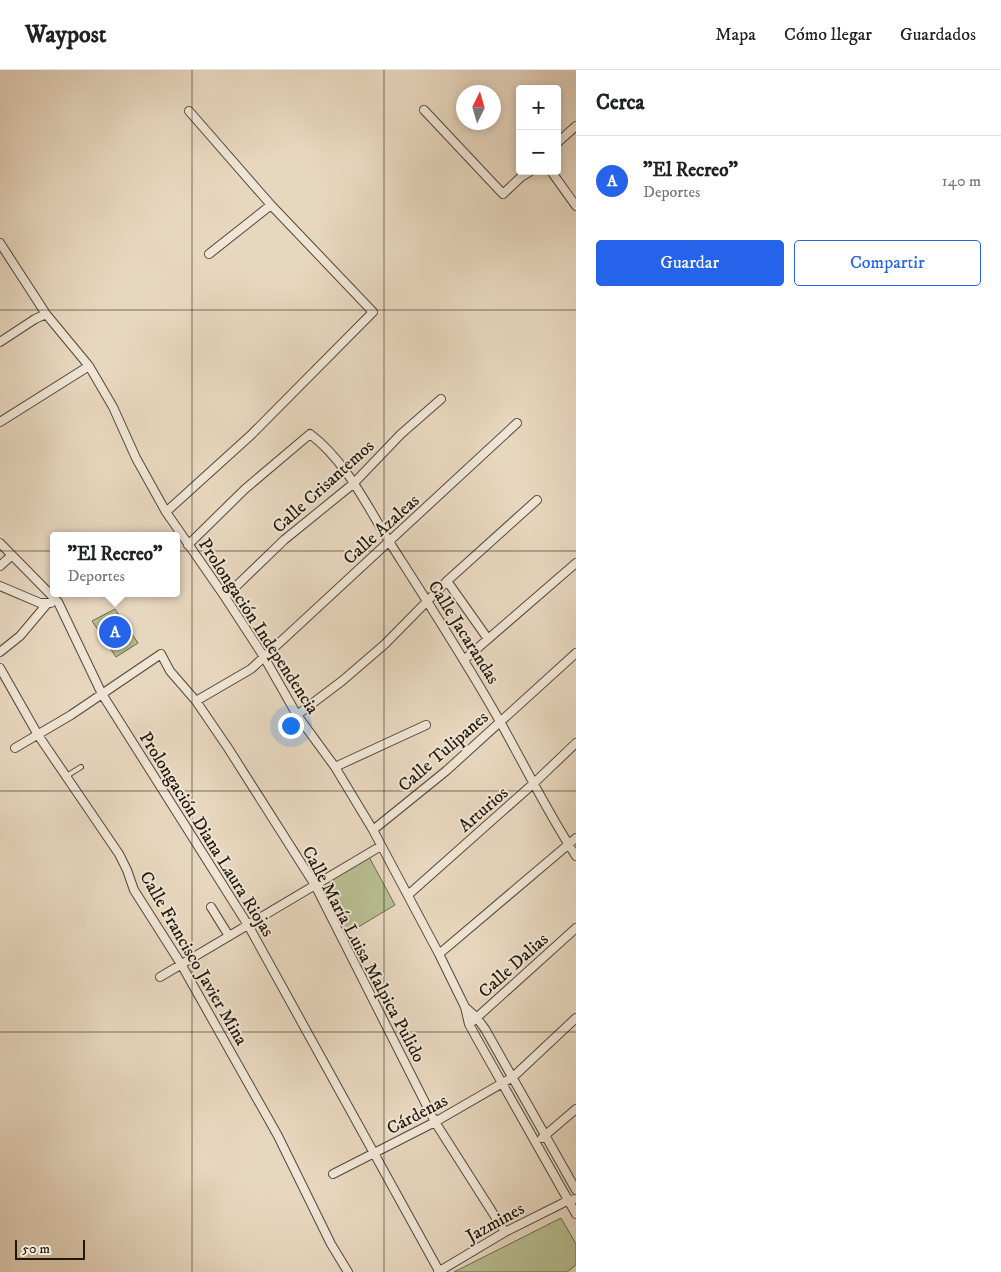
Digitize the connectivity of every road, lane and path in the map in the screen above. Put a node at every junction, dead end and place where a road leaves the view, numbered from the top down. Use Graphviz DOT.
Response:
graph roads {
  1 [pos="424,110"];
  2 [pos="189,111"];
  3 [pos="576,126"];
  4 [pos="561,139"];
  5 [pos="524,175"];
  6 [pos="554,175"];
  7 [pos="271,205"];
  8 [pos="576,206"];
  9 [pos="0,244"];
  10 [pos="209,254"];
  11 [pos="46,314"];
  12 [pos="0,342"];
  13 [pos="89,366"];
  14 [pos="441,399"];
  15 [pos="0,422"];
  16 [pos="517,423"];
  17 [pos="353,484"];
  18 [pos="537,500"];
  19 [pos="166,512"];
  20 [pos="179,532"];
  21 [pos="180,533"];
  22 [pos="390,542"];
  23 [pos="0,543"];
  24 [pos="188,545"];
  25 [pos="11,556"];
  26 [pos="576,562"];
  27 [pos="0,566"];
  28 [pos="447,580"];
  29 [pos="0,586"];
  30 [pos="50,594"];
  31 [pos="225,596"];
  32 [pos="53,597"];
  33 [pos="428,601"];
  34 [pos="58,602"];
  35 [pos="47,604"];
  36 [pos="488,638"];
  37 [pos="0,652"];
  38 [pos="576,653"];
  39 [pos="264,657"];
  40 [pos="465,659"];
  41 [pos="0,668"];
  42 [pos="102,694"];
  43 [pos="196,700"];
  44 [pos="297,716"];
  45 [pos="499,720"];
  46 [pos="426,724"];
  47 [pos="38,735"];
  48 [pos="576,743"];
  49 [pos="14,748"];
  50 [pos="81,767"];
  51 [pos="336,767"];
  52 [pos="65,777"];
  53 [pos="533,784"];
  54 [pos="373,830"];
  55 [pos="576,838"];
  56 [pos="568,844"];
  57 [pos="380,846"];
  58 [pos="576,856"];
  59 [pos="315,885"];
  60 [pos="408,895"];
  61 [pos="211,907"];
  62 [pos="248,924"];
  63 [pos="576,928"];
  64 [pos="228,936"];
  65 [pos="439,954"];
  66 [pos="181,964"];
  67 [pos="160,977"];
  68 [pos="466,1007"];
  69 [pos="477,1018"];
  70 [pos="576,1018"];
  71 [pos="469,1024"];
  72 [pos="513,1077"];
  73 [pos="502,1083"];
  74 [pos="576,1109"];
  75 [pos="434,1122"];
  76 [pos="546,1136"];
  77 [pos="536,1142"];
  78 [pos="374,1153"];
  79 [pos="333,1174"];
  80 [pos="576,1190"];
  81 [pos="572,1200"];
  82 [pos="576,1214"];
  83 [pos="505,1232"];
  84 [pos="348,1272"];
  85 [pos="438,1272"];
  1 -- 5 [label="street"];
  2 -- 7 [label="street"];
  3 -- 4 [label="street"];
  6 -- 8 [label="street"];
  7 -- 10 [label="street"];
  7 -- 19 [label="street"];
  9 -- 11 [label="street, Prolongación Independencia"];
  11 -- 12 [label="street"];
  11 -- 13 [label="street, Prolongación Independencia"];
  13 -- 15 [label="street"];
  13 -- 19 [label="street, Prolongación Independencia"];
  14 -- 17 [label="street, Calle Crisantemos"];
  16 -- 22 [label="street, Calle Azaleas"];
  17 -- 22 [label="street, Calle Jacarandas"];
  17 -- 24 [label="street, Calle Jacarandas"];
  17 -- 31 [label="street, Calle Crisantemos"];
  18 -- 28 [label="street"];
  19 -- 20 [label="street, Prolongación Independencia"];
  21 -- 24 [label="street, Prolongación Independencia"];
  22 -- 33 [label="street, Calle Jacarandas"];
  22 -- 39 [label="street, Calle Azaleas"];
  23 -- 25 [label="street, Prolongación Diana Laura Riojas"];
  24 -- 31 [label="street, Prolongación Independencia"];
  25 -- 27 [label="street"];
  25 -- 30 [label="street, Prolongación Diana Laura Riojas"];
  26 -- 36 [label="street"];
  28 -- 33 [label="street"];
  28 -- 36 [label="street"];
  29 -- 35 [label="street"];
  31 -- 39 [label="street, Prolongación Independencia"];
  32 -- 34 [label="street, Prolongación Diana Laura Riojas"];
  33 -- 40 [label="street, Calle Jacarandas"];
  33 -- 44 [label="street"];
  34 -- 35 [label="street"];
  34 -- 42 [label="street, Prolongación Diana Laura Riojas"];
  35 -- 37 [label="street"];
  36 -- 40 [label="street"];
  38 -- 45 [label="street, Calle Tulipanes"];
  39 -- 43 [label="street, Calle Azaleas"];
  39 -- 44 [label="street, Prolongación Independencia"];
  40 -- 45 [label="street, Calle Jacarandas"];
  41 -- 47 [label="street, Calle Francisco Javier Mina"];
  42 -- 43 [label="street, Calle María Luisa Malpica Pulido"];
  42 -- 47 [label="street"];
  42 -- 62 [label="street, Prolongación Diana Laura Riojas"];
  43 -- 59 [label="street, Calle María Luisa Malpica Pulido"];
  44 -- 51 [label="street, Prolongación Independencia"];
  45 -- 53 [label="street, Calle Jacarandas"];
  45 -- 54 [label="street, Calle Tulipanes"];
  46 -- 51 [label="street"];
  47 -- 49 [label="street"];
  47 -- 52 [label="street, Calle Francisco Javier Mina"];
  48 -- 53 [label="street, Arturios"];
  50 -- 52 [label="lane"];
  51 -- 54 [label="street, Prolongación Independencia"];
  52 -- 66 [label="street, Calle Francisco Javier Mina"];
  53 -- 56 [label="street, Calle Jacarandas"];
  53 -- 60 [label="street, Arturios"];
  54 -- 57 [label="street, Prolongación Independencia"];
  55 -- 56 [label="street"];
  56 -- 58 [label="street, Calle Jacarandas"];
  56 -- 65 [label="street"];
  57 -- 59 [label="street"];
  57 -- 60 [label="street, Prolongación Independencia"];
  59 -- 62 [label="street"];
  59 -- 75 [label="street, Calle María Luisa Malpica Pulido"];
  60 -- 65 [label="street, Prolongación Independencia"];
  61 -- 64 [label="street"];
  62 -- 64 [label="street"];
  62 -- 78 [label="street, Prolongación Diana Laura Riojas"];
  63 -- 69 [label="street, Calle Dalias"];
  64 -- 66 [label="street"];
  65 -- 68 [label="street, Prolongación Independencia"];
  66 -- 67 [label="street"];
  66 -- 84 [label="street, Calle Francisco Javier Mina"];
  68 -- 69 [label="street, Prolongación Independencia"];
  68 -- 71 [label="street, Prolongación Independencia"];
  69 -- 71 [label="street, Calle Dalias"];
  69 -- 72 [label="street, Prolongación Independencia"];
  70 -- 72 [label="street, Cárdenas"];
  71 -- 73 [label="street, Prolongación Independencia"];
  72 -- 73 [label="street, Cárdenas"];
  72 -- 76 [label="street, Prolongación Independencia"];
  73 -- 75 [label="street, Cárdenas"];
  73 -- 77 [label="street, Prolongación Independencia"];
  74 -- 76 [label="street"];
  75 -- 78 [label="street, Cárdenas"];
  75 -- 83 [label="street, Calle María Luisa Malpica Pulido"];
  76 -- 77 [label="street"];
  76 -- 80 [label="street, Prolongación Independencia"];
  77 -- 81 [label="street, Prolongación Independencia"];
  78 -- 79 [label="street, Cárdenas"];
  78 -- 85 [label="street, Prolongación Diana Laura Riojas"];
  81 -- 82 [label="street, Prolongación Independencia"];
  81 -- 83 [label="street, Jazmines"];
  83 -- 85 [label="street, Jazmines"];
}
